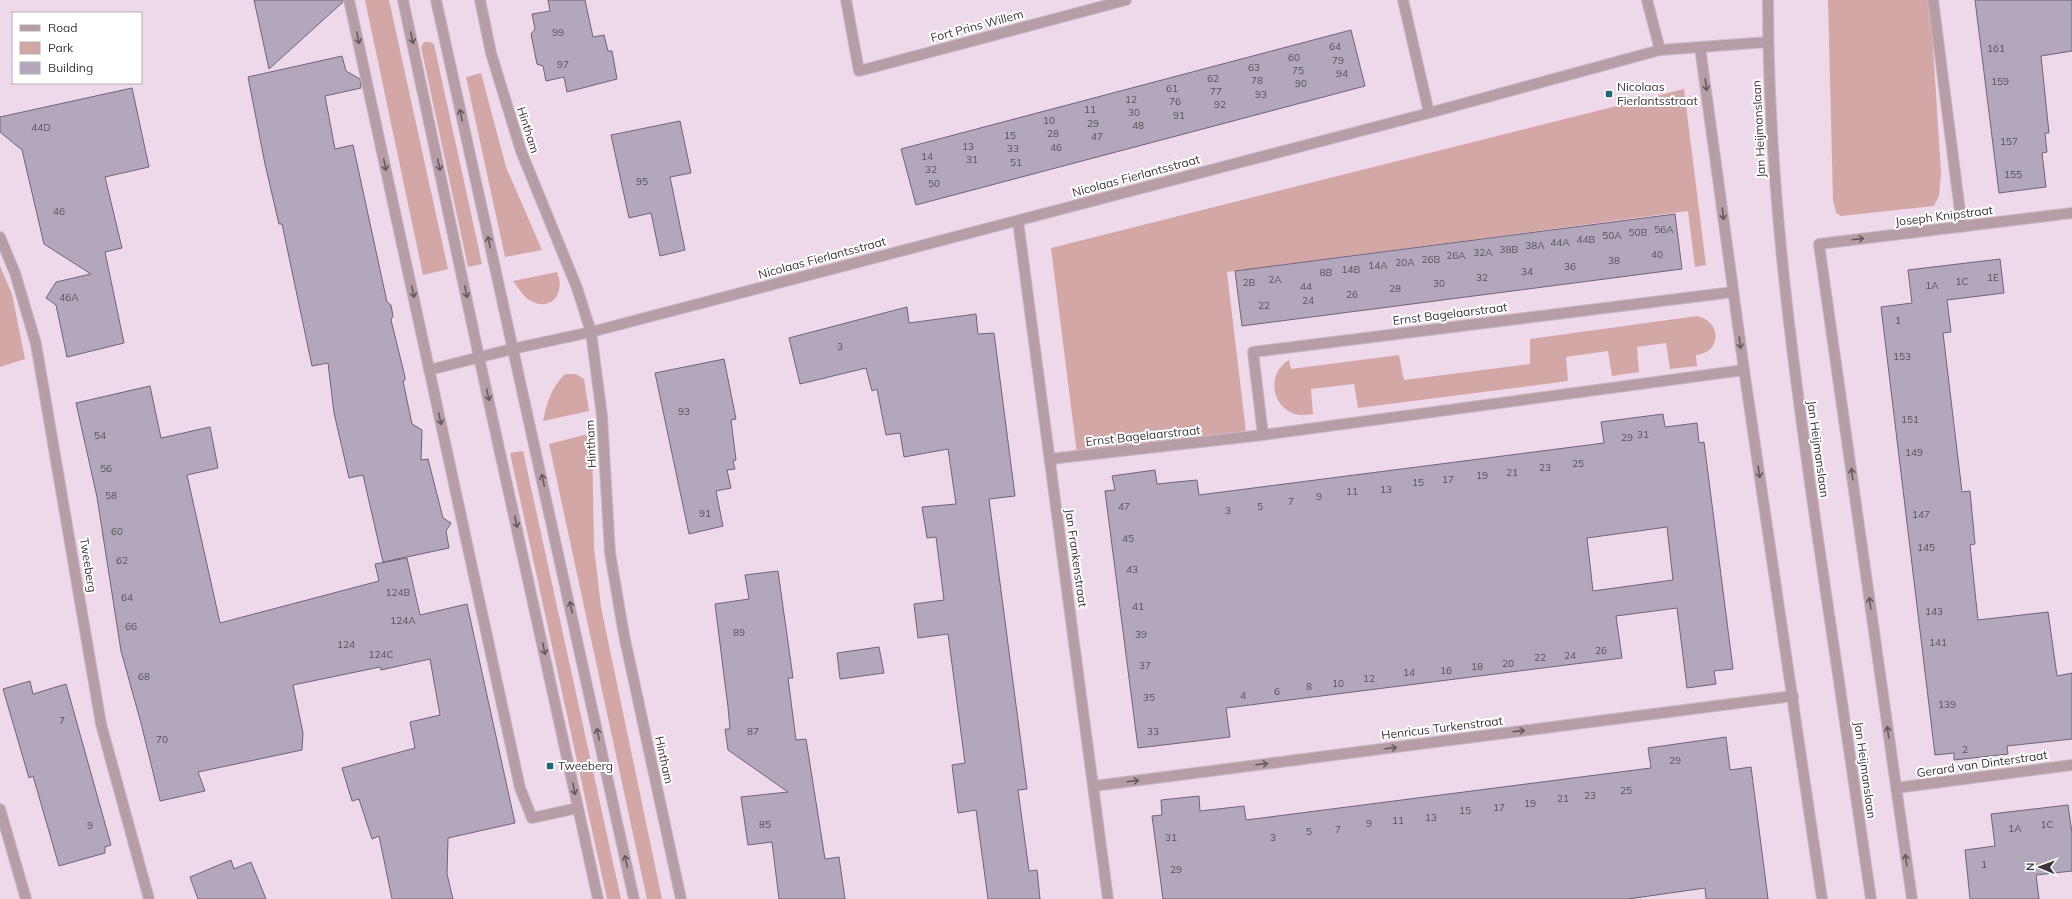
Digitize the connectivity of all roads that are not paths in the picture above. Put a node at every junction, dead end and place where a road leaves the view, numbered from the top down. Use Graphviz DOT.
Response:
graph roads {
  1 [pos="350,0"];
  2 [pos="404,0"];
  3 [pos="436,0"];
  4 [pos="480,0"];
  5 [pos="846,0"];
  6 [pos="1126,0"];
  7 [pos="1403,0"];
  8 [pos="1647,0"];
  9 [pos="1768,0"];
  10 [pos="1933,0"];
  11 [pos="1768,42"];
  12 [pos="1700,47"];
  13 [pos="1660,50"];
  14 [pos="1429,113"];
  15 [pos="2072,213"];
  16 [pos="1018,221"];
  17 [pos="1962,227"];
  18 [pos="0,237"];
  19 [pos="1733,292"];
  20 [pos="591,332"];
  21 [pos="512,348"];
  22 [pos="479,357"];
  23 [pos="429,370"];
  24 [pos="1744,370"];
  25 [pos="1263,435"];
  26 [pos="1050,459"];
  27 [pos="1793,696"];
  28 [pos="2072,765"];
  29 [pos="1094,786"];
  30 [pos="1896,788"];
  31 [pos="578,808"];
  32 [pos="0,809"];
  33 [pos="26,899"];
  34 [pos="149,899"];
  35 [pos="598,899"];
  36 [pos="634,899"];
  37 [pos="681,899"];
  38 [pos="1108,899"];
  39 [pos="1822,899"];
  40 [pos="1871,899"];
  41 [pos="1912,899"];
  1 -- 23 [label="street, one-way"];
  2 -- 22 [label="street, one-way"];
  21 -- 3 [label="street, one-way"];
  4 -- 20 [label="street, Hintham"];
  5 -- 6 [label="street, Fort Prins Willem"];
  7 -- 14 [label="street"];
  8 -- 13 [label="street"];
  9 -- 11 [label="street, Jan Heijmanslaan"];
  10 -- 17 [label="street"];
  11 -- 12 [label="street, Nicolaas Fierlantsstraat"];
  11 -- 40 [label="street, Jan Heijmanslaan"];
  12 -- 13 [label="street, Nicolaas Fierlantsstraat"];
  12 -- 19 [label="street, one-way"];
  13 -- 14 [label="street, Nicolaas Fierlantsstraat"];
  14 -- 16 [label="street, Nicolaas Fierlantsstraat"];
  15 -- 17 [label="street, Joseph Knipstraat"];
  16 -- 20 [label="street, Nicolaas Fierlantsstraat"];
  16 -- 26 [label="street, Jan Frankenstraat"];
  30 -- 17 [label="street, Joseph Knipstraat, one-way"];
  18 -- 34 [label="street, Tweeberg"];
  19 -- 24 [label="street, one-way"];
  19 -- 25 [label="street, Ernst Bagelaarstraat"];
  20 -- 21 [label="street, Nicolaas Fierlantsstraat"];
  20 -- 37 [label="street, Hintham"];
  21 -- 22 [label="street"];
  36 -- 21 [label="street, one-way"];
  22 -- 23 [label="street"];
  22 -- 31 [label="street, one-way"];
  23 -- 31 [label="street, one-way"];
  24 -- 25 [label="street, Ernst Bagelaarstraat"];
  24 -- 27 [label="street, one-way"];
  25 -- 26 [label="street, Ernst Bagelaarstraat"];
  26 -- 29 [label="street, Jan Frankenstraat"];
  29 -- 27 [label="street, Henricus Turkenstraat, one-way"];
  27 -- 39 [label="street"];
  28 -- 30 [label="street, Gerard van Dinterstraat"];
  29 -- 38 [label="street, Jan Frankenstraat"];
  41 -- 30 [label="street, one-way"];
  31 -- 35 [label="street"];
  32 -- 33 [label="street"];
}
